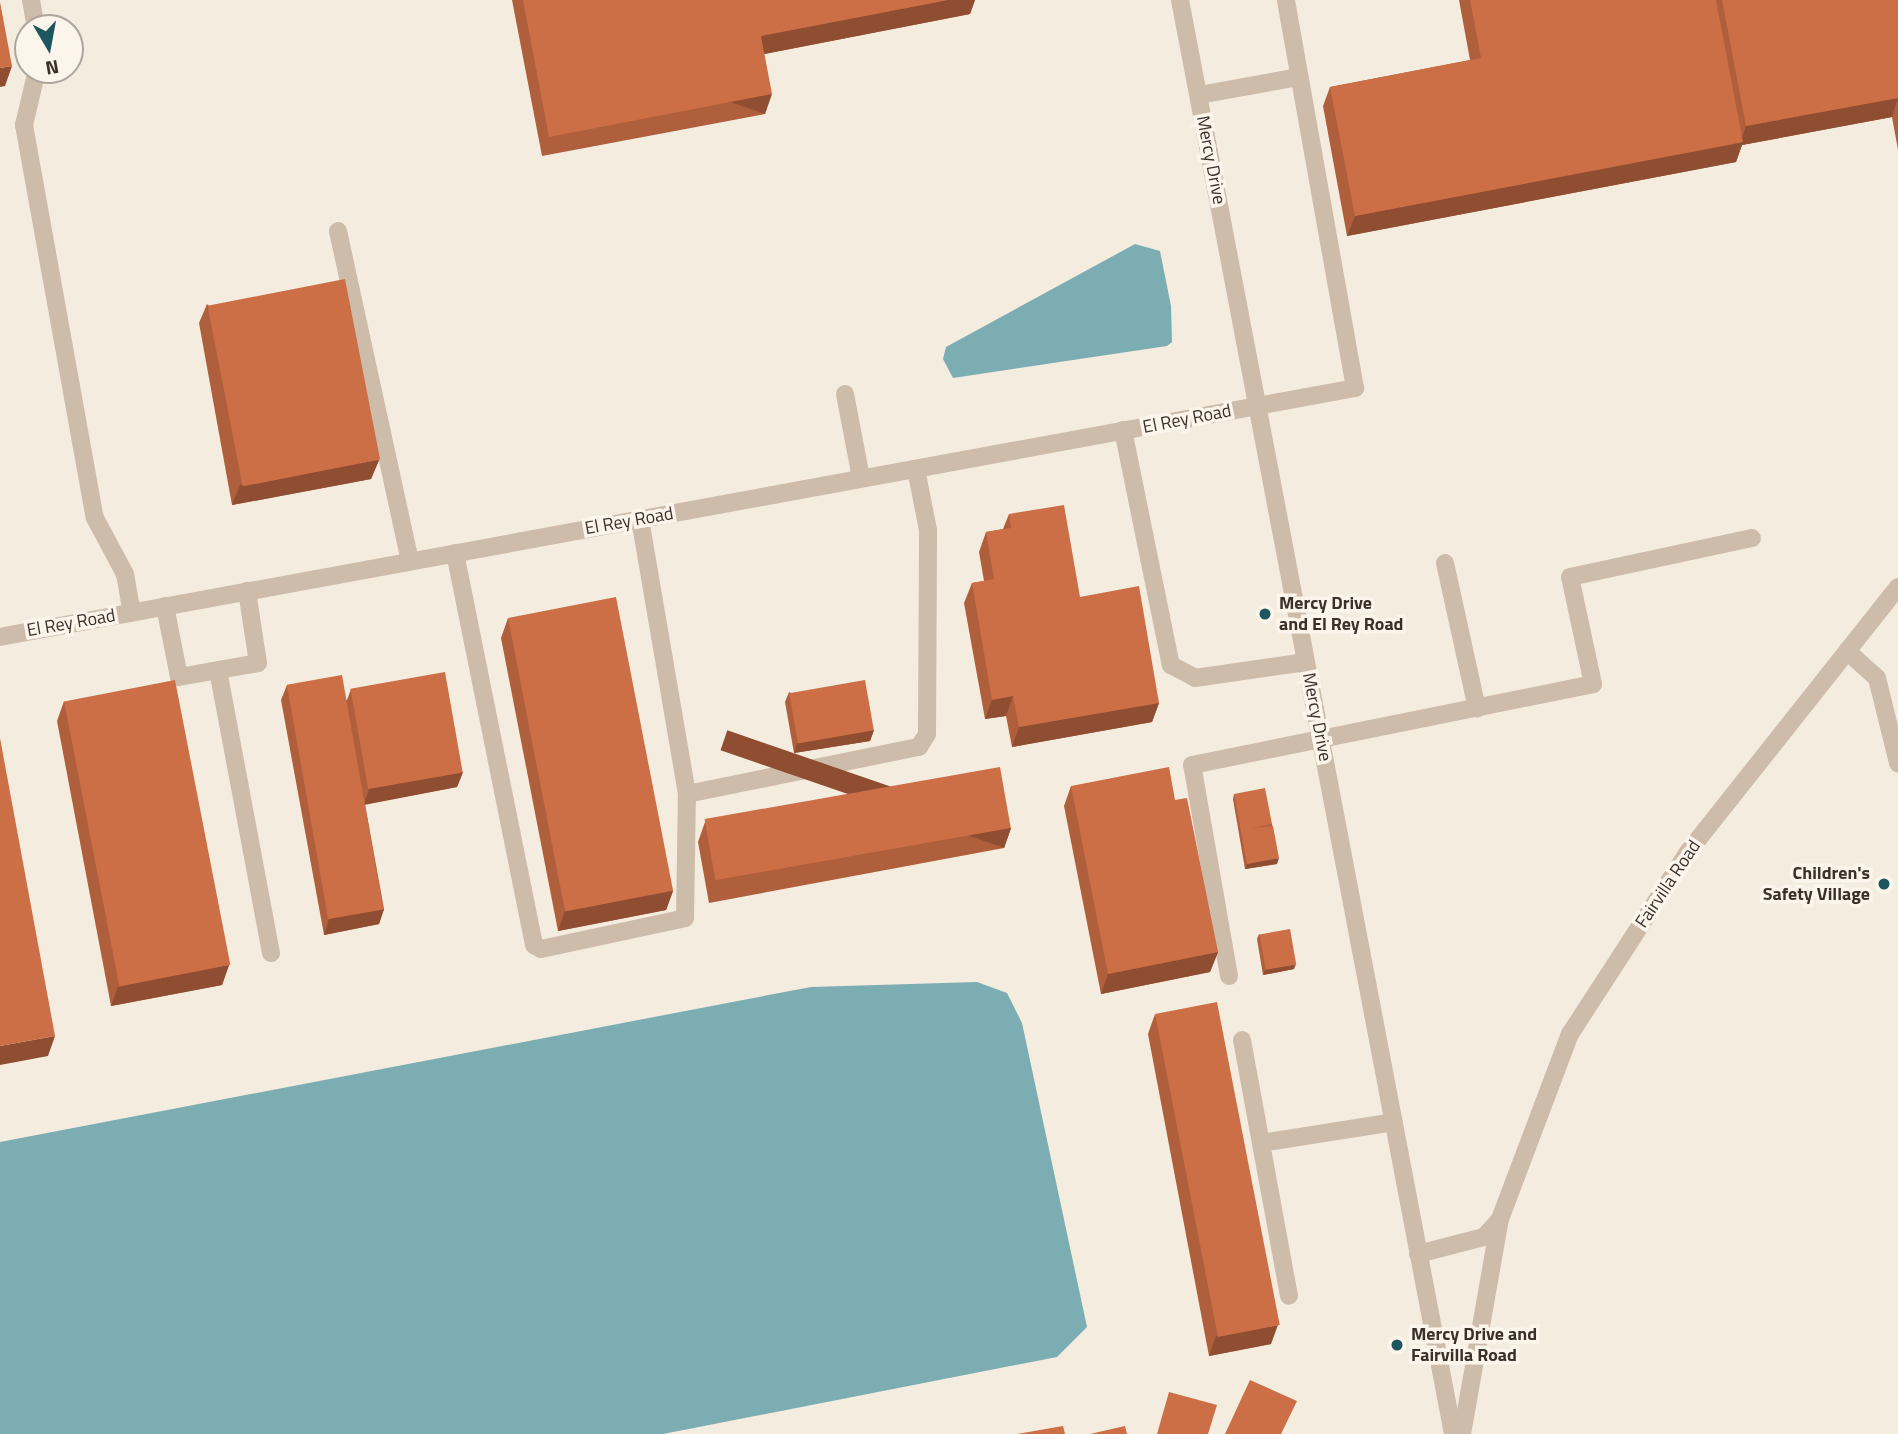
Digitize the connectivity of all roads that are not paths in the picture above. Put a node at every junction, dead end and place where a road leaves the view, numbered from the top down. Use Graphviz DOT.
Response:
graph roads {
  1 [pos="1181,0"];
  2 [pos="1286,0"];
  3 [pos="1299,77"];
  4 [pos="34,84"];
  5 [pos="1199,95"];
  6 [pos="338,231"];
  7 [pos="845,394"];
  8 [pos="1258,405"];
  9 [pos="1123,430"];
  10 [pos="916,469"];
  11 [pos="862,478"];
  12 [pos="640,519"];
  13 [pos="1752,538"];
  14 [pos="454,553"];
  15 [pos="410,561"];
  16 [pos="1445,563"];
  17 [pos="1898,587"];
  18 [pos="247,591"];
  19 [pos="165,606"];
  20 [pos="132,612"];
  21 [pos="0,636"];
  22 [pos="1847,651"];
  23 [pos="1306,662"];
  24 [pos="219,670"];
  25 [pos="1477,709"];
  26 [pos="1321,742"];
  27 [pos="1897,754"];
  28 [pos="687,794"];
  29 [pos="271,953"];
  30 [pos="1229,976"];
  31 [pos="1242,1040"];
  32 [pos="1393,1122"];
  33 [pos="1261,1143"];
  34 [pos="1500,1219"];
  35 [pos="1418,1254"];
  36 [pos="1289,1296"];
  37 [pos="1453,1434"];
  38 [pos="1462,1434"];
  1 -- 5 [label="street, Mercy Drive"];
  2 -- 3 [label="street"];
  3 -- 5 [label="street"];
  3 -- 8 [label="street, El Rey Road"];
  4 -- 20 [label="street"];
  5 -- 8 [label="street, Mercy Drive"];
  6 -- 15 [label="street"];
  7 -- 11 [label="street"];
  8 -- 9 [label="street, El Rey Road"];
  8 -- 23 [label="street, Mercy Drive"];
  9 -- 10 [label="street, El Rey Road"];
  9 -- 23 [label="street"];
  10 -- 11 [label="street, El Rey Road"];
  10 -- 28 [label="street"];
  11 -- 12 [label="street, El Rey Road"];
  12 -- 14 [label="street, El Rey Road"];
  12 -- 28 [label="street"];
  13 -- 25 [label="street"];
  14 -- 15 [label="street, El Rey Road"];
  14 -- 28 [label="street"];
  15 -- 18 [label="street, El Rey Road"];
  16 -- 25 [label="street"];
  17 -- 22 [label="street, Fairvilla Road"];
  18 -- 19 [label="street, El Rey Road"];
  18 -- 24 [label="street"];
  19 -- 20 [label="street, El Rey Road"];
  19 -- 24 [label="street"];
  20 -- 21 [label="street, El Rey Road"];
  22 -- 27 [label="street"];
  22 -- 34 [label="street, Fairvilla Road"];
  23 -- 26 [label="street, Mercy Drive"];
  24 -- 29 [label="street"];
  25 -- 26 [label="street"];
  26 -- 30 [label="street"];
  26 -- 32 [label="street, Mercy Drive"];
  31 -- 33 [label="street"];
  32 -- 33 [label="street"];
  32 -- 35 [label="street, Mercy Drive"];
  33 -- 36 [label="street"];
  34 -- 35 [label="street"];
  34 -- 38 [label="street, Fairvilla Road"];
  35 -- 37 [label="street, Mercy Drive"];
}
